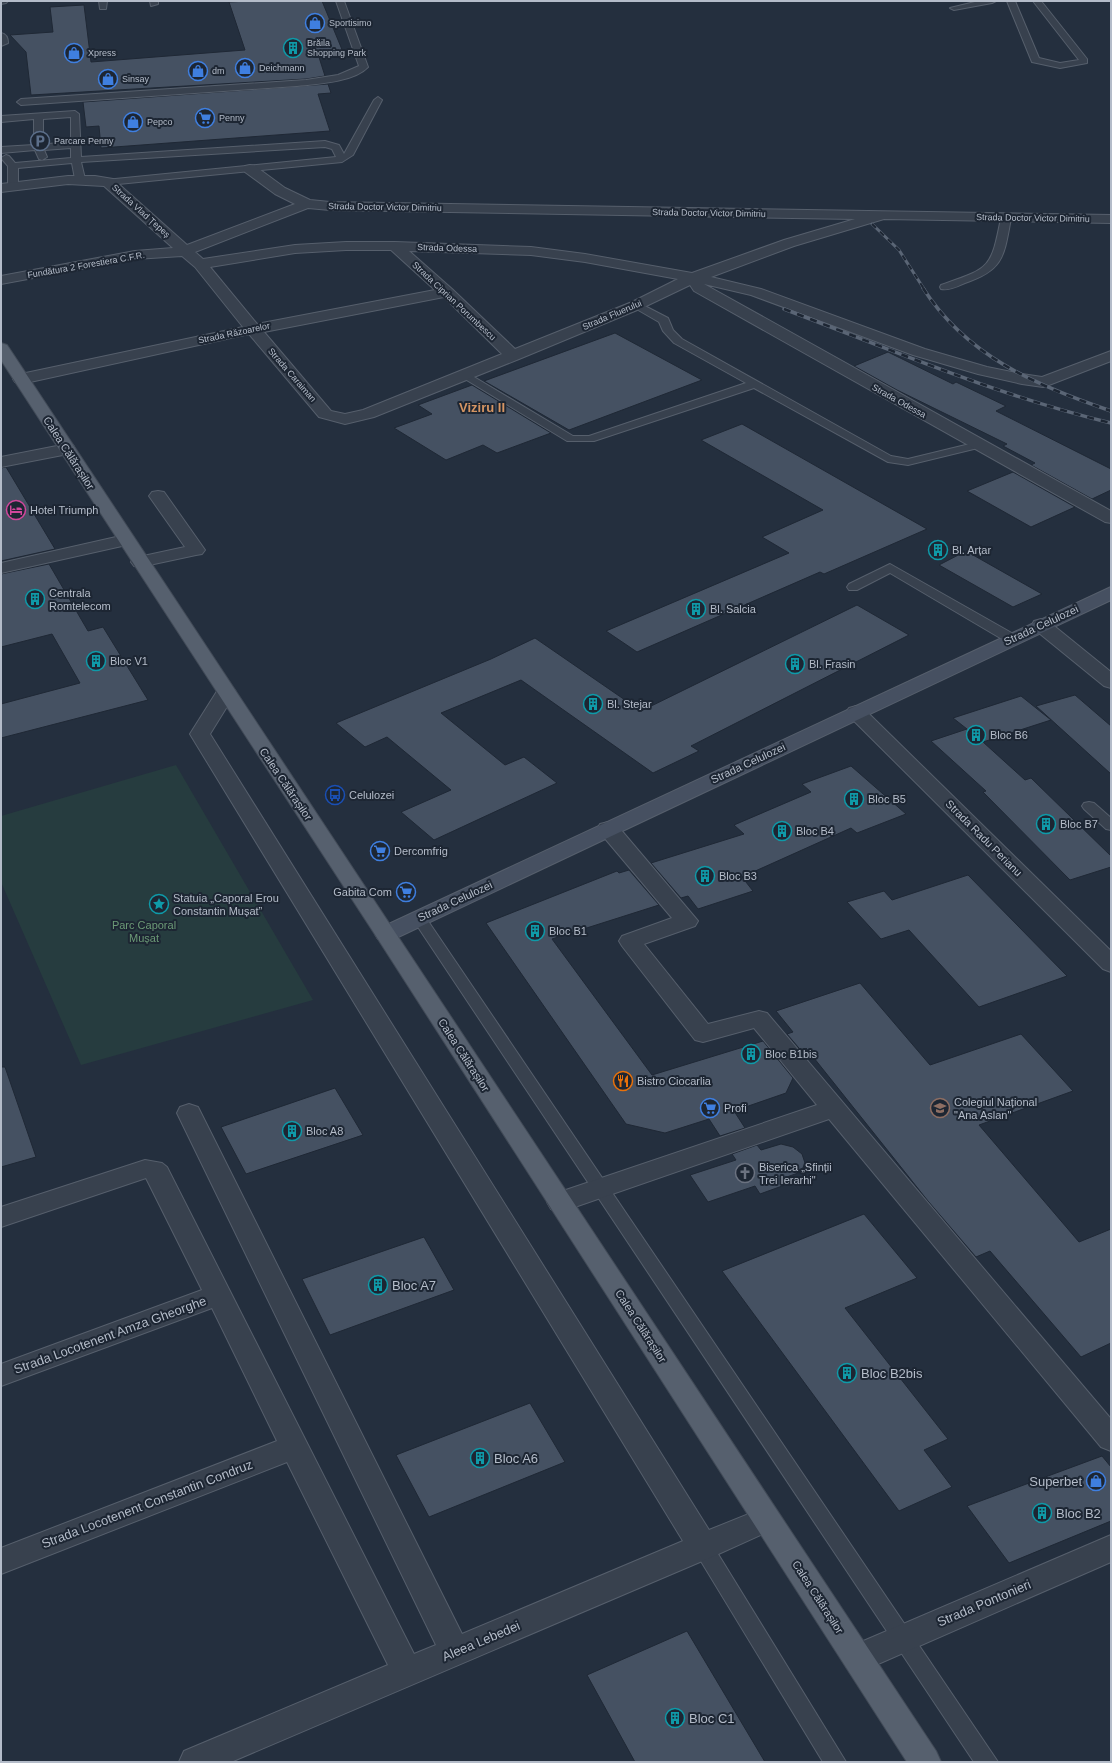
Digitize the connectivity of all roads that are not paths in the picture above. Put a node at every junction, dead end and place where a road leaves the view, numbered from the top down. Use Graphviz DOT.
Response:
graph roads {
  1 [pos="340,1"];
  2 [pos="992,1"];
  3 [pos="1011,1"];
  4 [pos="1037,1"];
  5 [pos="954,8"];
  6 [pos="1,35"];
  7 [pos="1,44"];
  8 [pos="378,100"];
  9 [pos="21,102"];
  10 [pos="38,116"];
  11 [pos="1,119"];
  12 [pos="76,145"];
  13 [pos="39,148"];
  14 [pos="1,151"];
  15 [pos="342,159"];
  16 [pos="76,160"];
  17 [pos="44,163"];
  18 [pos="13,166"];
  19 [pos="250,169"];
  20 [pos="80,179"];
  21 [pos="108,182"];
  22 [pos="7,187"];
  23 [pos="307,204"];
  24 [pos="881,216"];
  25 [pos="1006,218"];
  26 [pos="1111,218"];
  27 [pos="396,246"];
  28 [pos="185,251"];
  29 [pos="200,264"];
  30 [pos="693,278"];
  31 [pos="1,280"];
  32 [pos="944,287"];
  33 [pos="447,292"];
  34 [pos="637,305"];
  35 [pos="252,329"];
  36 [pos="1,348"];
  37 [pos="513,356"];
  38 [pos="1111,356"];
  39 [pos="465,376"];
  40 [pos="21,378"];
  41 [pos="755,384"];
  42 [pos="345,419"];
  43 [pos="978,445"];
  44 [pos="67,449"];
  45 [pos="1,462"];
  46 [pos="158,496"];
  47 [pos="1108,513"];
  48 [pos="125,540"];
  49 [pos="140,562"];
  50 [pos="1,568"];
  51 [pos="853,587"];
  52 [pos="1111,592"];
  53 [pos="1041,625"];
  54 [pos="1012,639"];
  55 [pos="1111,682"];
  56 [pos="226,692"];
  57 [pos="856,712"];
  58 [pos="1089,806"];
  59 [pos="1111,826"];
  60 [pos="608,829"];
  61 [pos="419,918"];
  62 [pos="386,934"];
  63 [pos="1111,964"];
  64 [pos="834,1108"];
  65 [pos="189,1112"];
  66 [pos="601,1188"];
  67 [pos="560,1202"];
  68 [pos="1,1217"];
  69 [pos="218,1296"];
  70 [pos="1,1375"];
  71 [pos="1111,1439"];
  72 [pos="294,1447"];
  73 [pos="766,1519"];
  74 [pos="703,1547"];
  75 [pos="1111,1548"];
  76 [pos="1,1561"];
  77 [pos="903,1638"];
  78 [pos="455,1652"];
  79 [pos="858,1658"];
  80 [pos="407,1672"];
  81 [pos="195,1762"];
  82 [pos="835,1762"];
  83 [pos="925,1762"];
  84 [pos="987,1762"];
  1 -- 9 [label="lane"];
  2 -- 5 [label="lane"];
  3 -- 4 [label="lane"];
  6 -- 7 [label="lane"];
  8 -- 15 [label="lane"];
  10 -- 11 [label="lane"];
  10 -- 12 [label="lane"];
  10 -- 13 [label="lane"];
  12 -- 13 [label="lane"];
  12 -- 16 [label="lane"];
  13 -- 14 [label="lane"];
  13 -- 17 [label="lane"];
  14 -- 18 [label="lane"];
  15 -- 16 [label="lane"];
  15 -- 19 [label="lane"];
  16 -- 17 [label="lane"];
  16 -- 20 [label="lane"];
  17 -- 18 [label="lane"];
  18 -- 22 [label="lane"];
  19 -- 21 [label="lane"];
  19 -- 23 [label="street"];
  20 -- 21 [label="street, Strada Vlad Țepeș"];
  20 -- 22 [label="street, Strada Vlad Țepeș"];
  21 -- 28 [label="street, Strada Vlad Țepeș"];
  23 -- 24 [label="street, Strada Doctor Victor Dimitriu"];
  23 -- 28 [label="street, Fundătura 2 Forestiera C.F.R."];
  24 -- 25 [label="street, Strada Doctor Victor Dimitriu"];
  24 -- 30 [label="street, Strada Fluerului"];
  25 -- 26 [label="street, Strada Doctor Victor Dimitriu"];
  25 -- 32 [label="lane"];
  27 -- 29 [label="street, Strada Odessa"];
  27 -- 30 [label="street, Strada Odessa"];
  27 -- 33 [label="street, Strada Ciprian Porumbescu"];
  28 -- 29 [label="street, Strada Vlad Țepeș"];
  28 -- 31 [label="street, Fundătura 2 Forestiera C.F.R."];
  29 -- 35 [label="street, Strada Caraiman"];
  30 -- 34 [label="street, Strada Fluerului"];
  30 -- 38 [label="street, Strada Odessa"];
  30 -- 43 [label="street, Strada Odessa"];
  33 -- 35 [label="street, Strada Răzoarelor"];
  33 -- 37 [label="street, Strada Ciprian Porumbescu"];
  34 -- 37 [label="street, Strada Fluerului"];
  34 -- 41 [label="lane"];
  35 -- 40 [label="street, Strada Răzoarelor"];
  35 -- 42 [label="street, Strada Caraiman"];
  36 -- 40 [label="main road, Calea Călărașilor"];
  37 -- 39 [label="street, Strada Fluerului"];
  39 -- 41 [label="lane"];
  39 -- 42 [label="street, Strada Fluerului"];
  40 -- 44 [label="main road, Calea Călărașilor"];
  41 -- 43 [label="lane"];
  43 -- 47 [label="street, Strada Odessa"];
  44 -- 45 [label="street"];
  44 -- 48 [label="main road, Calea Călărașilor"];
  46 -- 49 [label="street"];
  48 -- 49 [label="main road, Calea Călărașilor"];
  48 -- 50 [label="street"];
  49 -- 56 [label="main road, Calea Călărașilor"];
  51 -- 54 [label="lane"];
  52 -- 53 [label="street, Strada Celulozei"];
  53 -- 54 [label="street, Strada Celulozei"];
  53 -- 55 [label="street"];
  54 -- 57 [label="street, Strada Celulozei"];
  56 -- 62 [label="main road, Calea Călărașilor"];
  56 -- 74 [label="street"];
  57 -- 60 [label="street, Strada Celulozei"];
  57 -- 63 [label="street, Strada Radu Perianu"];
  58 -- 59 [label="lane"];
  60 -- 61 [label="street, Strada Celulozei"];
  60 -- 64 [label="street"];
  61 -- 62 [label="street, Strada Celulozei"];
  61 -- 66 [label="lane"];
  62 -- 67 [label="main road, Calea Călărașilor"];
  64 -- 66 [label="street"];
  64 -- 71 [label="street"];
  65 -- 78 [label="street"];
  66 -- 67 [label="street"];
  66 -- 77 [label="lane"];
  67 -- 73 [label="main road, Calea Călărașilor"];
  68 -- 69 [label="street"];
  69 -- 70 [label="street, Strada Locotenent Amza Gheorghe"];
  69 -- 72 [label="street"];
  72 -- 76 [label="street, Strada Locotenent Constantin Condruz"];
  72 -- 80 [label="street"];
  73 -- 74 [label="street, Aleea Lebedei"];
  73 -- 79 [label="main road, Calea Călărașilor"];
  74 -- 78 [label="street, Aleea Lebedei"];
  74 -- 82 [label="lane"];
  75 -- 77 [label="street, Strada Pontonieri"];
  77 -- 79 [label="street, Strada Pontonieri"];
  77 -- 84 [label="lane"];
  78 -- 80 [label="street, Aleea Lebedei"];
  79 -- 83 [label="main road, Calea Călărașilor"];
  80 -- 81 [label="street, Aleea Lebedei"];
}
